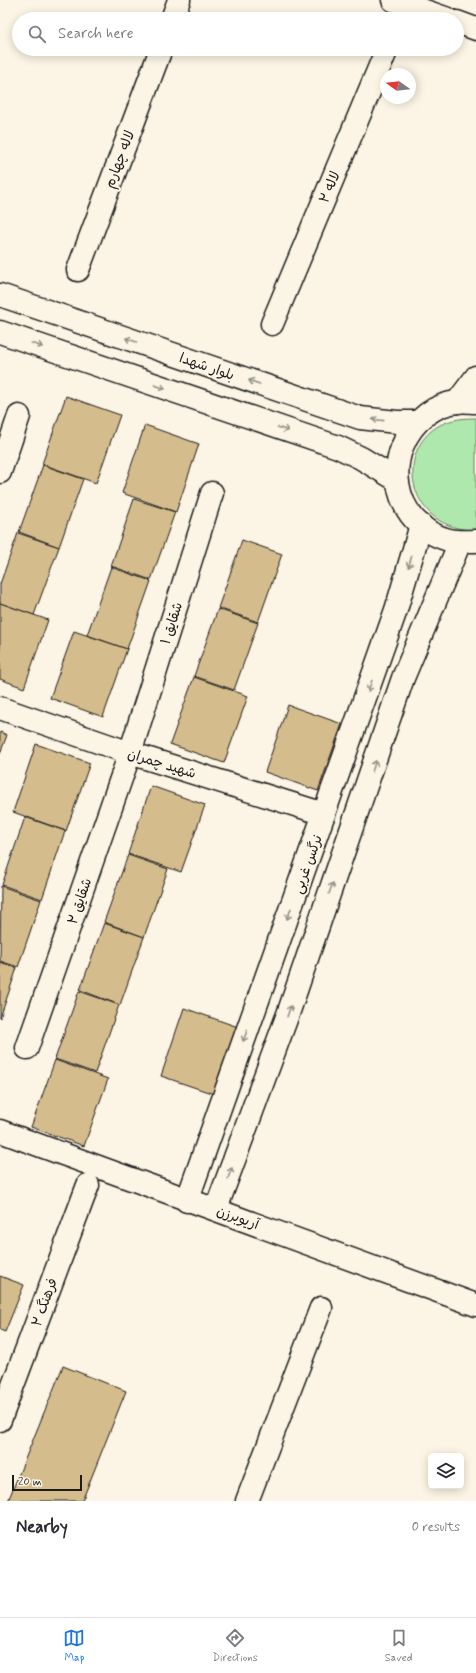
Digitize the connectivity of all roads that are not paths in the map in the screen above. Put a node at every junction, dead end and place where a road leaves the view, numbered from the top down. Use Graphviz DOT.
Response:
graph roads {
  1 [pos="179,0"];
  2 [pos="401,6"];
  3 [pos="175,12"];
  4 [pos="423,12"];
  5 [pos="464,25"];
  6 [pos="476,29"];
  7 [pos="158,56"];
  8 [pos="384,56"];
  9 [pos="78,270"];
  10 [pos="0,295"];
  11 [pos="272,324"];
  12 [pos="0,332"];
  13 [pos="476,377"];
  14 [pos="467,402"];
  15 [pos="19,416"];
  16 [pos="417,422"];
  17 [pos="0,472"];
  18 [pos="397,480"];
  19 [pos="212,493"];
  20 [pos="421,525"];
  21 [pos="468,541"];
  22 [pos="0,708"];
  23 [pos="130,753"];
  24 [pos="324,814"];
  25 [pos="354,824"];
  26 [pos="27,1048"];
  27 [pos="0,1131"];
  28 [pos="88,1185"];
  29 [pos="187,1201"];
  30 [pos="216,1209"];
  31 [pos="476,1305"];
  32 [pos="321,1308"];
  33 [pos="0,1420"];
  34 [pos="247,1501"];
  1 -- 3 [label="street"];
  2 -- 4 [label="street"];
  5 -- 6 [label="street"];
  7 -- 9 [label="street, لاله چهارم"];
  8 -- 11 [label="street, لاله ۲"];
  16 -- 10 [label="street, بلوار شهدا, one-way"];
  12 -- 18 [label="street, one-way"];
  13 -- 14 [label="street"];
  14 -- 16 [label="street"];
  15 -- 17 [label="street"];
  16 -- 18 [label="street"];
  18 -- 20 [label="street"];
  19 -- 23 [label="street, شقایق ۱"];
  20 -- 21 [label="street"];
  20 -- 24 [label="street, نرگس غربی, one-way"];
  25 -- 21 [label="street, one-way"];
  22 -- 23 [label="street, شهید چمران"];
  23 -- 24 [label="street, شهید چمران"];
  23 -- 26 [label="street, شقایق ۲"];
  24 -- 25 [label="street, شهید چمران"];
  24 -- 29 [label="street, نرگس غربی, one-way"];
  30 -- 25 [label="street, one-way"];
  27 -- 29 [label="street, آریوبرزن"];
  28 -- 33 [label="street, فرهنگ ۲"];
  29 -- 30 [label="street, آریوبرزن"];
  30 -- 31 [label="street, آریوبرزن"];
  32 -- 34 [label="street"];
}
